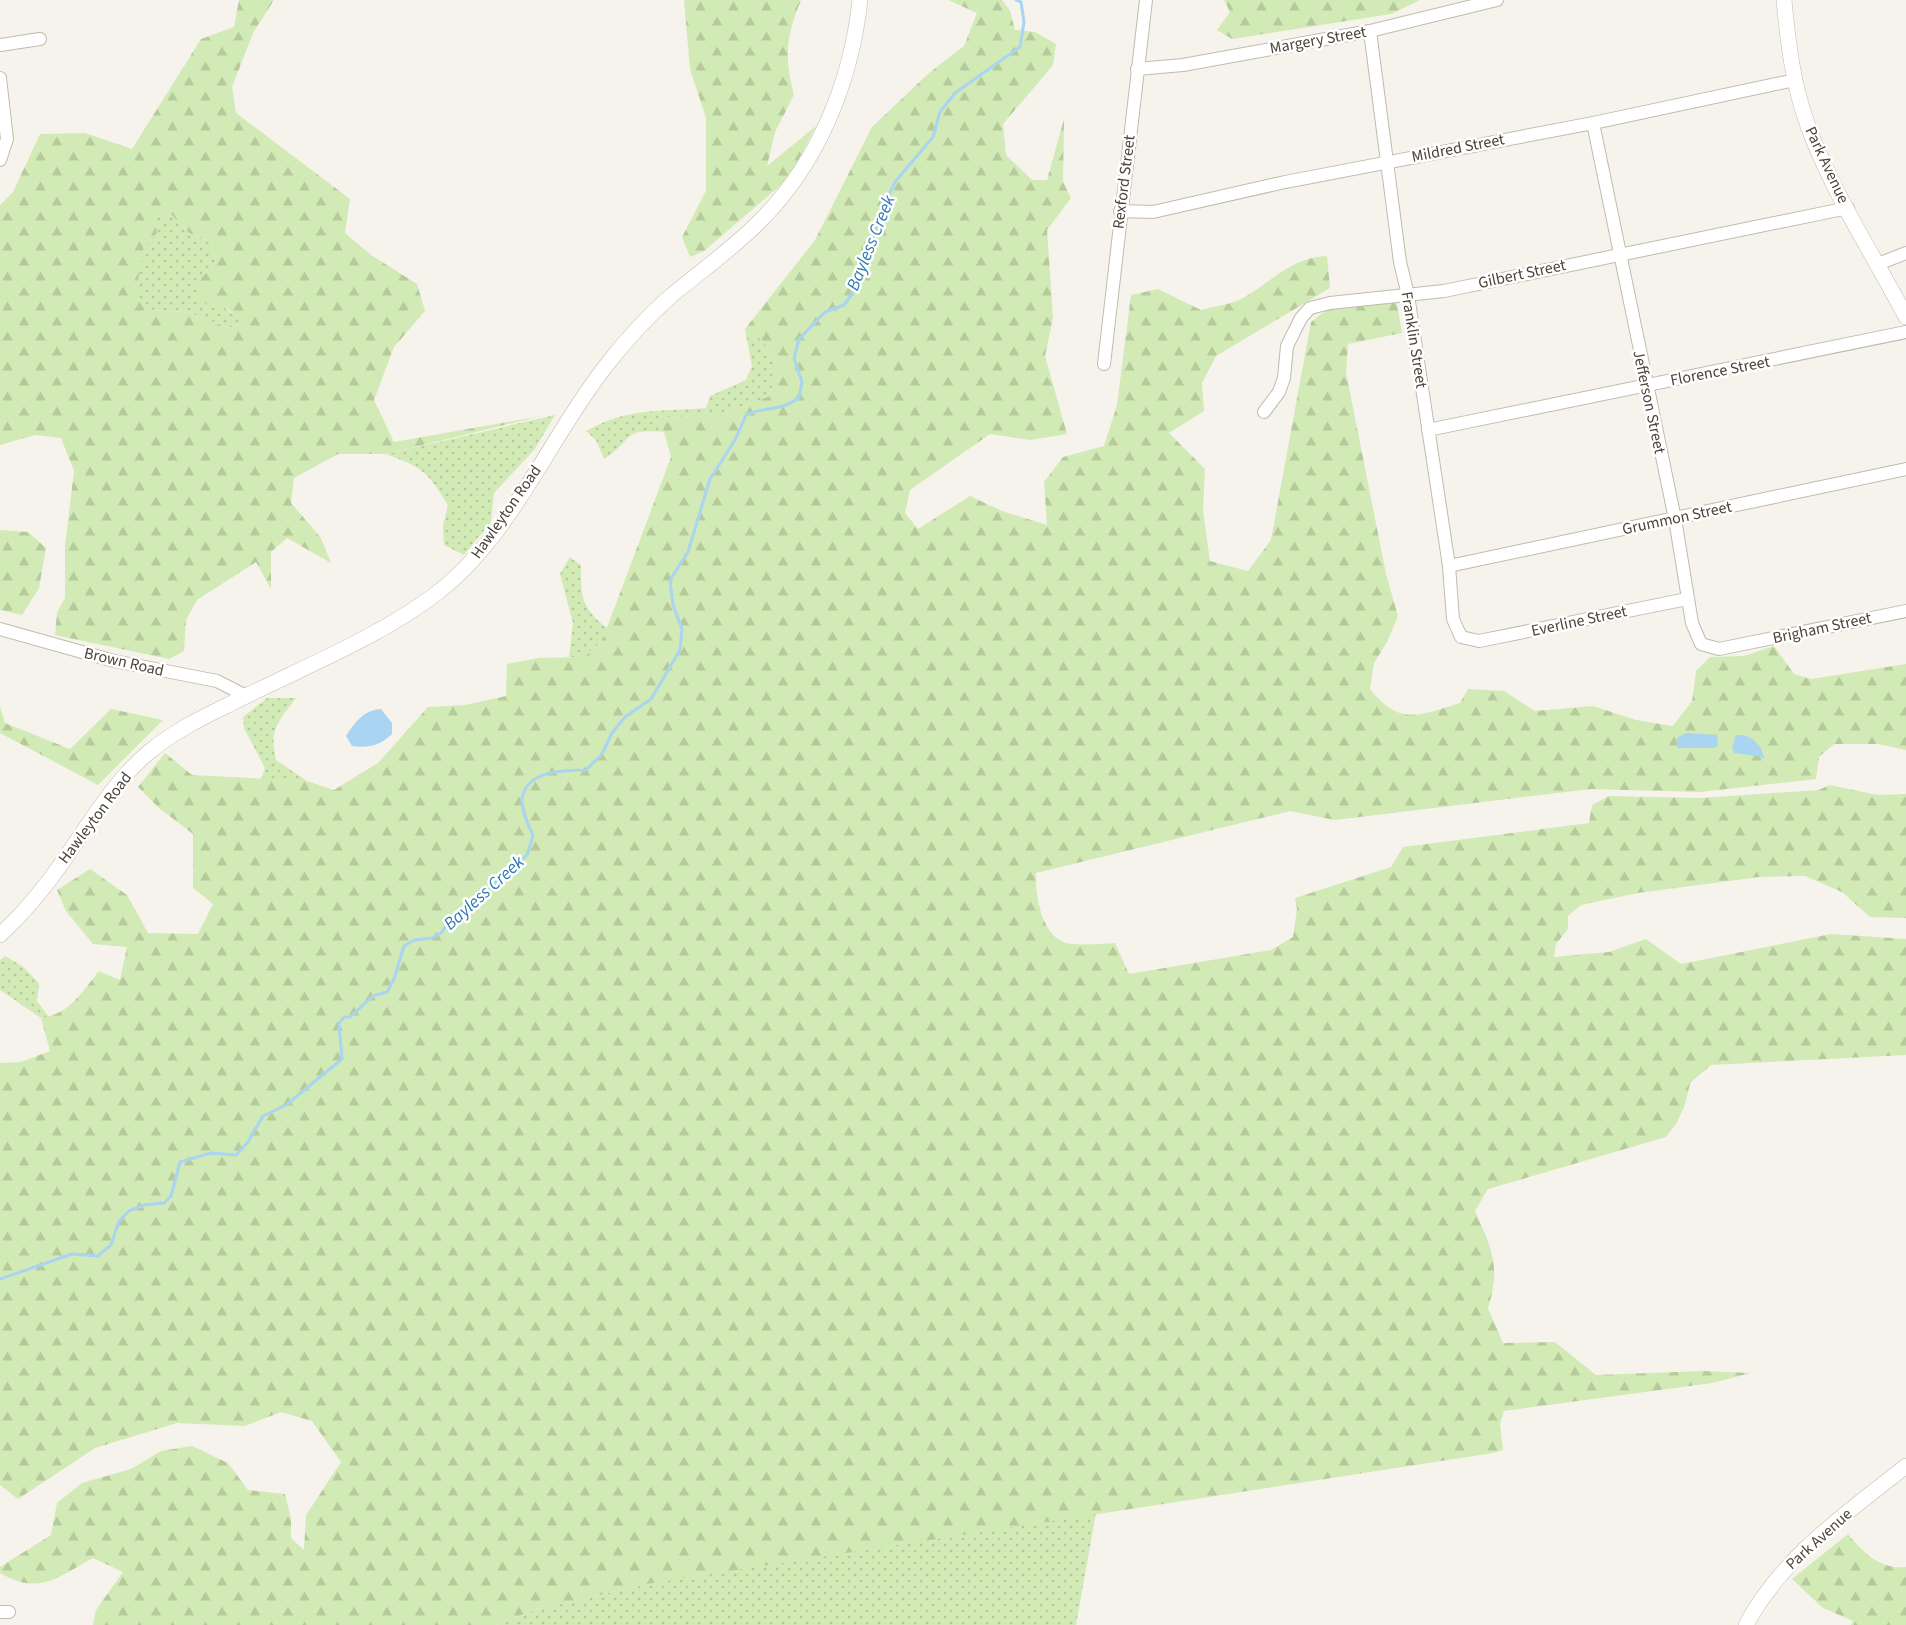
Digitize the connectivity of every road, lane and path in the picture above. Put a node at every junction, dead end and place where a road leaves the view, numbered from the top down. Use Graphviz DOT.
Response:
graph roads {
  1 [pos="860,0"];
  2 [pos="1146,0"];
  3 [pos="1497,0"];
  4 [pos="1784,0"];
  5 [pos="1370,31"];
  6 [pos="40,39"];
  7 [pos="0,45"];
  8 [pos="1137,69"];
  9 [pos="0,78"];
  10 [pos="1795,80"];
  11 [pos="1593,123"];
  12 [pos="0,160"];
  13 [pos="1387,162"];
  14 [pos="1848,208"];
  15 [pos="1120,210"];
  16 [pos="1906,253"];
  17 [pos="1618,254"];
  18 [pos="1878,264"];
  19 [pos="1408,295"];
  20 [pos="1906,317"];
  21 [pos="1906,332"];
  22 [pos="1104,364"];
  23 [pos="1645,386"];
  24 [pos="1264,412"];
  25 [pos="1428,430"];
  26 [pos="1906,470"];
  27 [pos="1675,519"];
  28 [pos="1449,566"];
  29 [pos="1687,599"];
  30 [pos="1906,611"];
  31 [pos="0,629"];
  32 [pos="1470,640"];
  33 [pos="1737,646"];
  34 [pos="246,696"];
  35 [pos="0,935"];
  36 [pos="1906,1466"];
  37 [pos="1746,1625"];
  1 -- 34 [label="street, Hawleyton Road"];
  2 -- 8 [label="street, Rexford Street"];
  3 -- 5 [label="street, Margery Street"];
  4 -- 10 [label="street, Park Avenue"];
  5 -- 8 [label="street, Margery Street"];
  5 -- 13 [label="street, Franklin Street"];
  6 -- 7 [label="street"];
  8 -- 15 [label="street, Rexford Street"];
  9 -- 12 [label="street"];
  10 -- 11 [label="street, Mildred Street"];
  10 -- 14 [label="street, Park Avenue"];
  11 -- 13 [label="street, Mildred Street"];
  11 -- 17 [label="street, Jefferson Street"];
  13 -- 15 [label="street, Mildred Street"];
  13 -- 19 [label="street, Franklin Street"];
  14 -- 17 [label="street, Gilbert Street"];
  14 -- 18 [label="street, Park Avenue"];
  15 -- 22 [label="street, Rexford Street"];
  16 -- 18 [label="street"];
  17 -- 19 [label="street, Gilbert Street"];
  17 -- 23 [label="street, Jefferson Street"];
  18 -- 20 [label="street, Park Avenue"];
  19 -- 24 [label="street, Gilbert Street"];
  19 -- 25 [label="street, Franklin Street"];
  21 -- 23 [label="street, Florence Street"];
  23 -- 25 [label="street, Florence Street"];
  23 -- 27 [label="street, Jefferson Street"];
  25 -- 28 [label="street, Franklin Street"];
  26 -- 27 [label="street, Grummon Street"];
  27 -- 28 [label="street, Grummon Street"];
  27 -- 29 [label="street, Jefferson Street"];
  28 -- 32 [label="street, Franklin Street"];
  29 -- 32 [label="street, Everline Street"];
  29 -- 33 [label="street, Jefferson Street"];
  30 -- 33 [label="street, Brigham Street"];
  31 -- 34 [label="street, Brown Road"];
  34 -- 35 [label="street, Hawleyton Road"];
  36 -- 37 [label="street, Park Avenue"];
}
